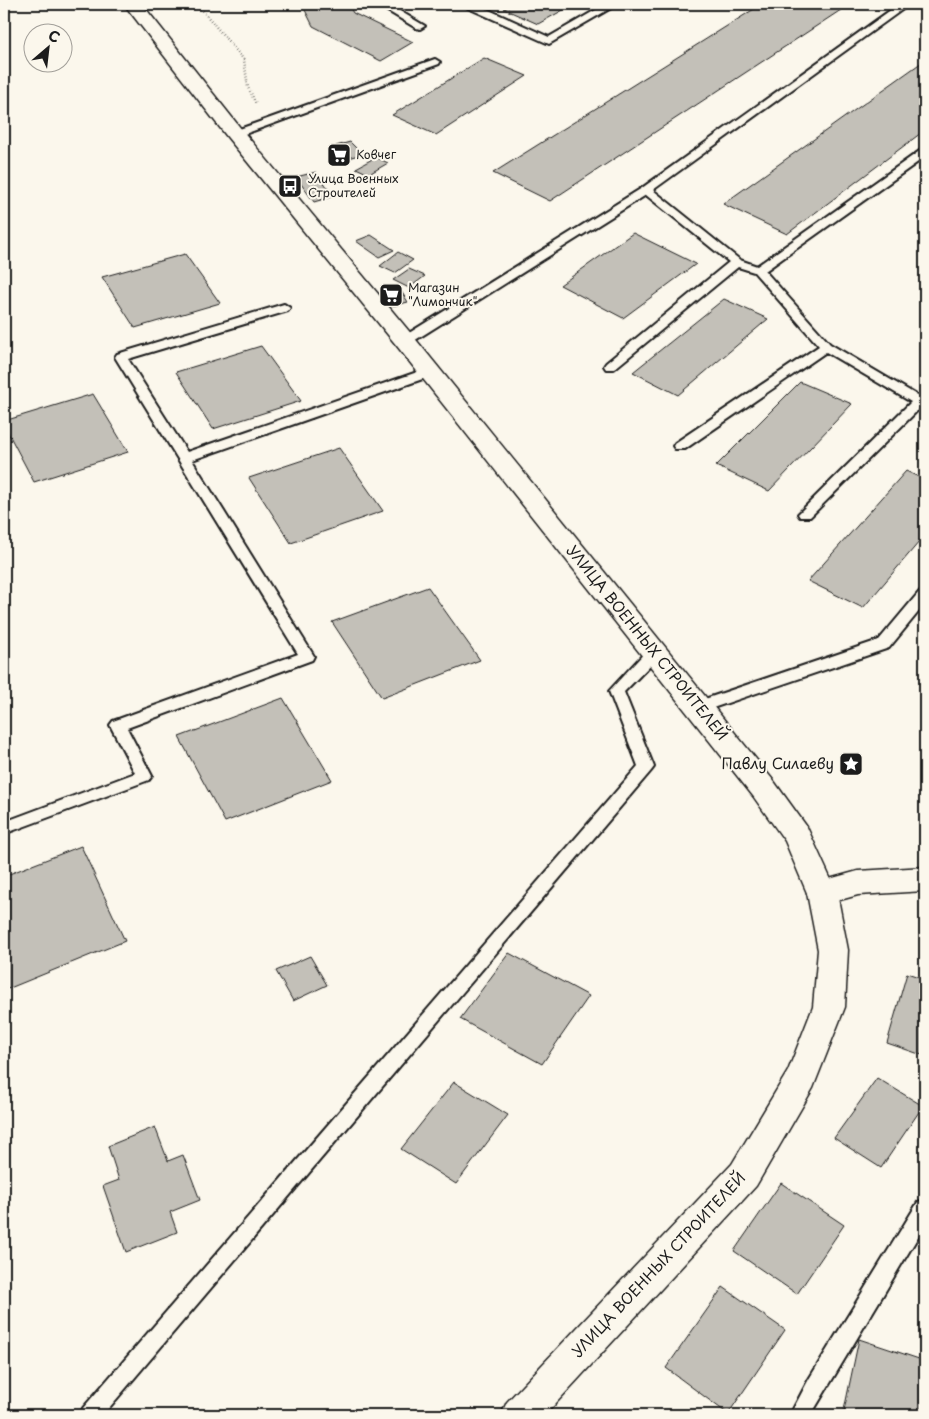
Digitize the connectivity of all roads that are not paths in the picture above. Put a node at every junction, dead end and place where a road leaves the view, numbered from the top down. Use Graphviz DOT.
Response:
graph roads {
  1 [pos="133,4"];
  2 [pos="381,4"];
  3 [pos="474,4"];
  4 [pos="613,4"];
  5 [pos="905,4"];
  6 [pos="420,26"];
  7 [pos="435,62"];
  8 [pos="235,134"];
  9 [pos="925,152"];
  10 [pos="646,190"];
  11 [pos="736,262"];
  12 [pos="758,270"];
  13 [pos="284,308"];
  14 [pos="405,341"];
  15 [pos="826,348"];
  16 [pos="610,366"];
  17 [pos="430,372"];
  18 [pos="922,405"];
  19 [pos="680,446"];
  20 [pos="184,458"];
  21 [pos="805,514"];
  22 [pos="925,595"];
  23 [pos="654,652"];
  24 [pos="698,707"];
  25 [pos="4,828"];
  26 [pos="925,879"];
  27 [pos="822,893"];
  28 [pos="925,1208"];
  29 [pos="90,1415"];
  30 [pos="520,1415"];
  31 [pos="800,1415"];
  1 -- 8 [label="main road, УЛИЦА ВОЕННЫХ СТРОИТЕЛЕЙ"];
  2 -- 6 [label="lane"];
  3 -- 4 [label="lane"];
  5 -- 10 [label="lane"];
  7 -- 8 [label="lane"];
  8 -- 14 [label="main road, УЛИЦА ВОЕННЫХ СТРОИТЕЛЕЙ"];
  9 -- 12 [label="lane"];
  10 -- 11 [label="lane"];
  10 -- 14 [label="lane"];
  11 -- 12 [label="lane"];
  11 -- 16 [label="lane"];
  12 -- 15 [label="lane"];
  13 -- 20 [label="lane"];
  14 -- 17 [label="main road, УЛИЦА ВОЕННЫХ СТРОИТЕЛЕЙ"];
  15 -- 18 [label="lane"];
  15 -- 19 [label="lane"];
  17 -- 20 [label="lane"];
  17 -- 23 [label="main road, УЛИЦА ВОЕННЫХ СТРОИТЕЛЕЙ"];
  18 -- 21 [label="lane"];
  20 -- 25 [label="lane"];
  22 -- 24 [label="lane"];
  23 -- 24 [label="main road, УЛИЦА ВОЕННЫХ СТРОИТЕЛЕЙ"];
  23 -- 29 [label="lane"];
  24 -- 27 [label="main road, УЛИЦА ВОЕННЫХ СТРОИТЕЛЕЙ"];
  26 -- 27 [label="main road"];
  27 -- 30 [label="main road, УЛИЦА ВОЕННЫХ СТРОИТЕЛЕЙ"];
  28 -- 31 [label="lane"];
}
